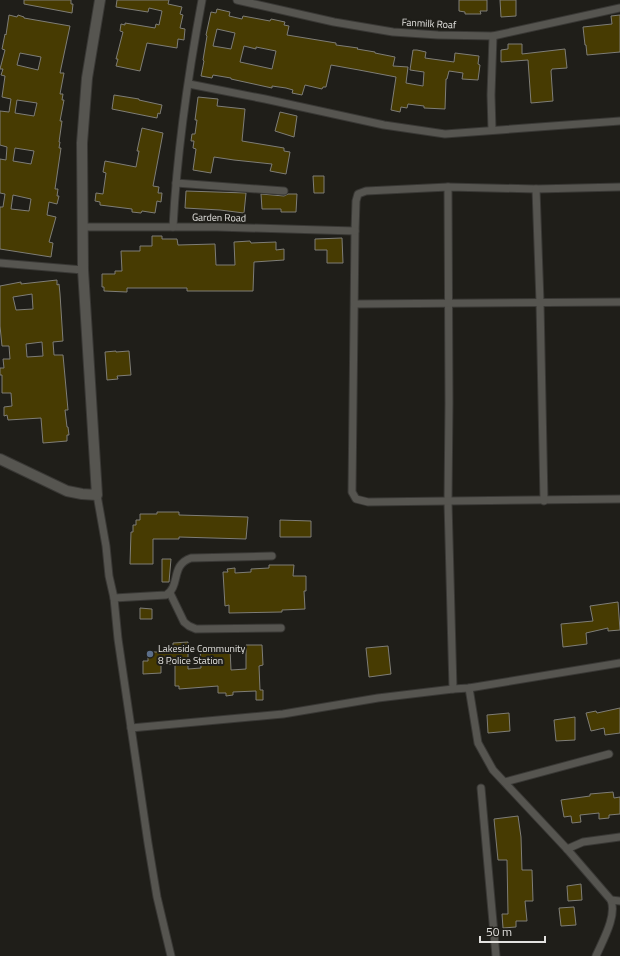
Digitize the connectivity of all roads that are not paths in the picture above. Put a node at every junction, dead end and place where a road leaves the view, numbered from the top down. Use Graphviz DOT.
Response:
graph roads {
  1 [pos="100,0"];
  2 [pos="202,0"];
  3 [pos="237,0"];
  4 [pos="620,8"];
  5 [pos="493,36"];
  6 [pos="189,84"];
  7 [pos="620,121"];
  8 [pos="492,130"];
  9 [pos="176,183"];
  10 [pos="620,187"];
  11 [pos="448,188"];
  12 [pos="536,189"];
  13 [pos="284,191"];
  14 [pos="82,227"];
  15 [pos="173,227"];
  16 [pos="355,231"];
  17 [pos="0,263"];
  18 [pos="83,270"];
  19 [pos="540,302"];
  20 [pos="620,302"];
  21 [pos="449,303"];
  22 [pos="355,304"];
  23 [pos="0,459"];
  24 [pos="97,495"];
  25 [pos="620,499"];
  26 [pos="544,501"];
  27 [pos="448,502"];
  28 [pos="272,556"];
  29 [pos="170,593"];
  30 [pos="114,598"];
  31 [pos="281,628"];
  32 [pos="620,663"];
  33 [pos="469,688"];
  34 [pos="453,689"];
  35 [pos="132,728"];
  36 [pos="610,754"];
  37 [pos="505,782"];
  38 [pos="481,788"];
  39 [pos="620,837"];
  40 [pos="567,849"];
  41 [pos="611,900"];
  42 [pos="620,901"];
  43 [pos="170,956"];
  44 [pos="496,956"];
  45 [pos="596,956"];
  1 -- 14 [label="street"];
  2 -- 6 [label="street"];
  3 -- 5 [label="street, Fanmilk Roaf"];
  4 -- 5 [label="street, Fanmilk Roaf"];
  5 -- 8 [label="street"];
  6 -- 8 [label="street"];
  6 -- 9 [label="street"];
  7 -- 8 [label="street"];
  9 -- 13 [label="street"];
  9 -- 15 [label="street"];
  10 -- 12 [label="street"];
  11 -- 12 [label="street"];
  11 -- 16 [label="street"];
  11 -- 21 [label="street"];
  12 -- 19 [label="street"];
  14 -- 15 [label="street, Garden Road"];
  14 -- 18 [label="street"];
  15 -- 16 [label="street, Garden Road"];
  16 -- 22 [label="street"];
  17 -- 18 [label="street"];
  18 -- 24 [label="street"];
  19 -- 20 [label="street"];
  19 -- 21 [label="street"];
  19 -- 26 [label="street"];
  21 -- 22 [label="street"];
  21 -- 27 [label="street"];
  22 -- 27 [label="street"];
  23 -- 24 [label="street"];
  24 -- 30 [label="street"];
  25 -- 26 [label="street"];
  26 -- 27 [label="street"];
  27 -- 34 [label="street"];
  28 -- 29 [label="street"];
  29 -- 30 [label="street"];
  29 -- 31 [label="street"];
  30 -- 35 [label="street"];
  32 -- 33 [label="street"];
  33 -- 34 [label="street"];
  33 -- 37 [label="street"];
  34 -- 35 [label="street"];
  35 -- 43 [label="street"];
  36 -- 37 [label="street"];
  37 -- 40 [label="street"];
  38 -- 44 [label="street"];
  39 -- 40 [label="street"];
  40 -- 41 [label="street"];
  41 -- 42 [label="street"];
  41 -- 45 [label="street"];
}
